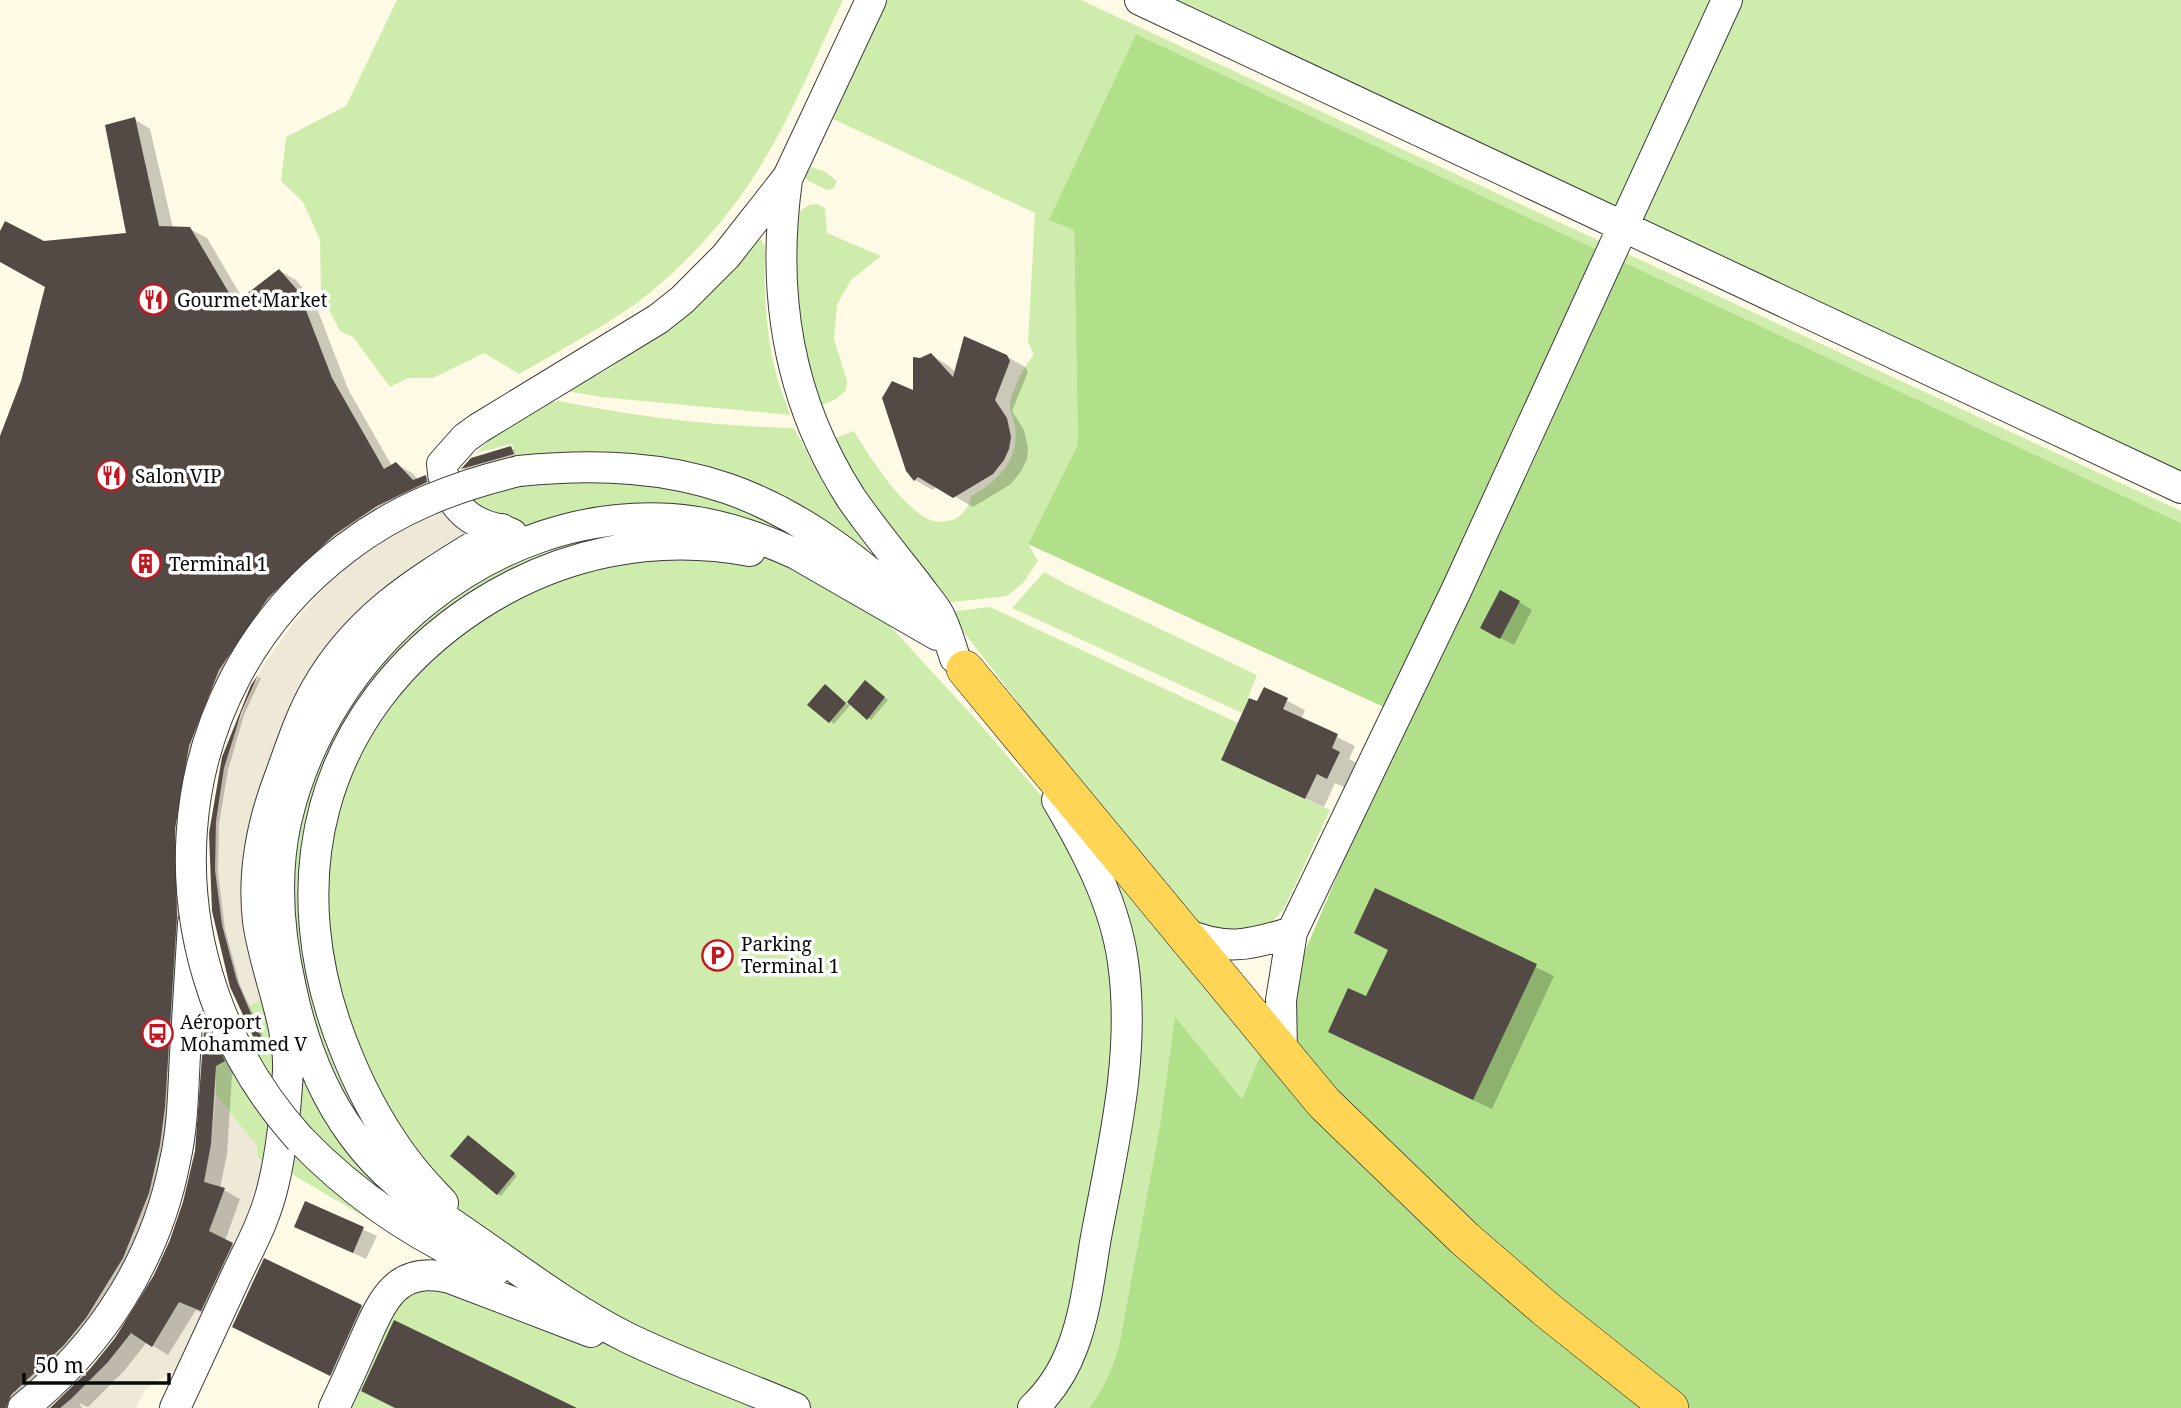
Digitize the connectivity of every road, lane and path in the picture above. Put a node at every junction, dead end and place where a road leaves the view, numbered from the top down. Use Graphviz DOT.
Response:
graph roads {
  1 [pos="871,0"];
  2 [pos="1140,0"];
  3 [pos="1727,0"];
  4 [pos="788,177"];
  5 [pos="1624,225"];
  6 [pos="2181,488"];
  7 [pos="513,536"];
  8 [pos="818,567"];
  9 [pos="937,635"];
  10 [pos="960,663"];
  11 [pos="1021,738"];
  12 [pos="194,916"];
  13 [pos="1181,932"];
  14 [pos="1292,932"];
  15 [pos="286,1006"];
  16 [pos="1282,1051"];
  17 [pos="1324,1103"];
  18 [pos="453,1224"];
  19 [pos="545,1288"];
  20 [pos="625,1336"];
  21 [pos="23,1408"];
  22 [pos="175,1408"];
  23 [pos="334,1408"];
  24 [pos="795,1408"];
  25 [pos="1033,1408"];
  26 [pos="1670,1408"];
  27 [pos="1700,1408"];
  1 -- 4 [label="street"];
  2 -- 5 [label="street"];
  3 -- 5 [label="street"];
  4 -- 7 [label="street"];
  4 -- 10 [label="street"];
  5 -- 6 [label="street"];
  5 -- 14 [label="street"];
  7 -- 8 [label="street"];
  7 -- 15 [label="street"];
  8 -- 9 [label="street"];
  8 -- 18 [label="street"];
  9 -- 10 [label="street"];
  9 -- 12 [label="street, bridge"];
  10 -- 11 [label="main road"];
  11 -- 13 [label="main road"];
  11 -- 25 [label="street"];
  12 -- 19 [label="street, bridge"];
  12 -- 21 [label="street"];
  13 -- 14 [label="street"];
  13 -- 16 [label="main road"];
  14 -- 16 [label="street"];
  15 -- 18 [label="street"];
  15 -- 22 [label="street"];
  16 -- 17 [label="main road"];
  17 -- 26 [label="main road"];
  17 -- 27 [label="main road"];
  18 -- 19 [label="street"];
  19 -- 20 [label="street"];
  20 -- 23 [label="street"];
  20 -- 24 [label="street"];
}
